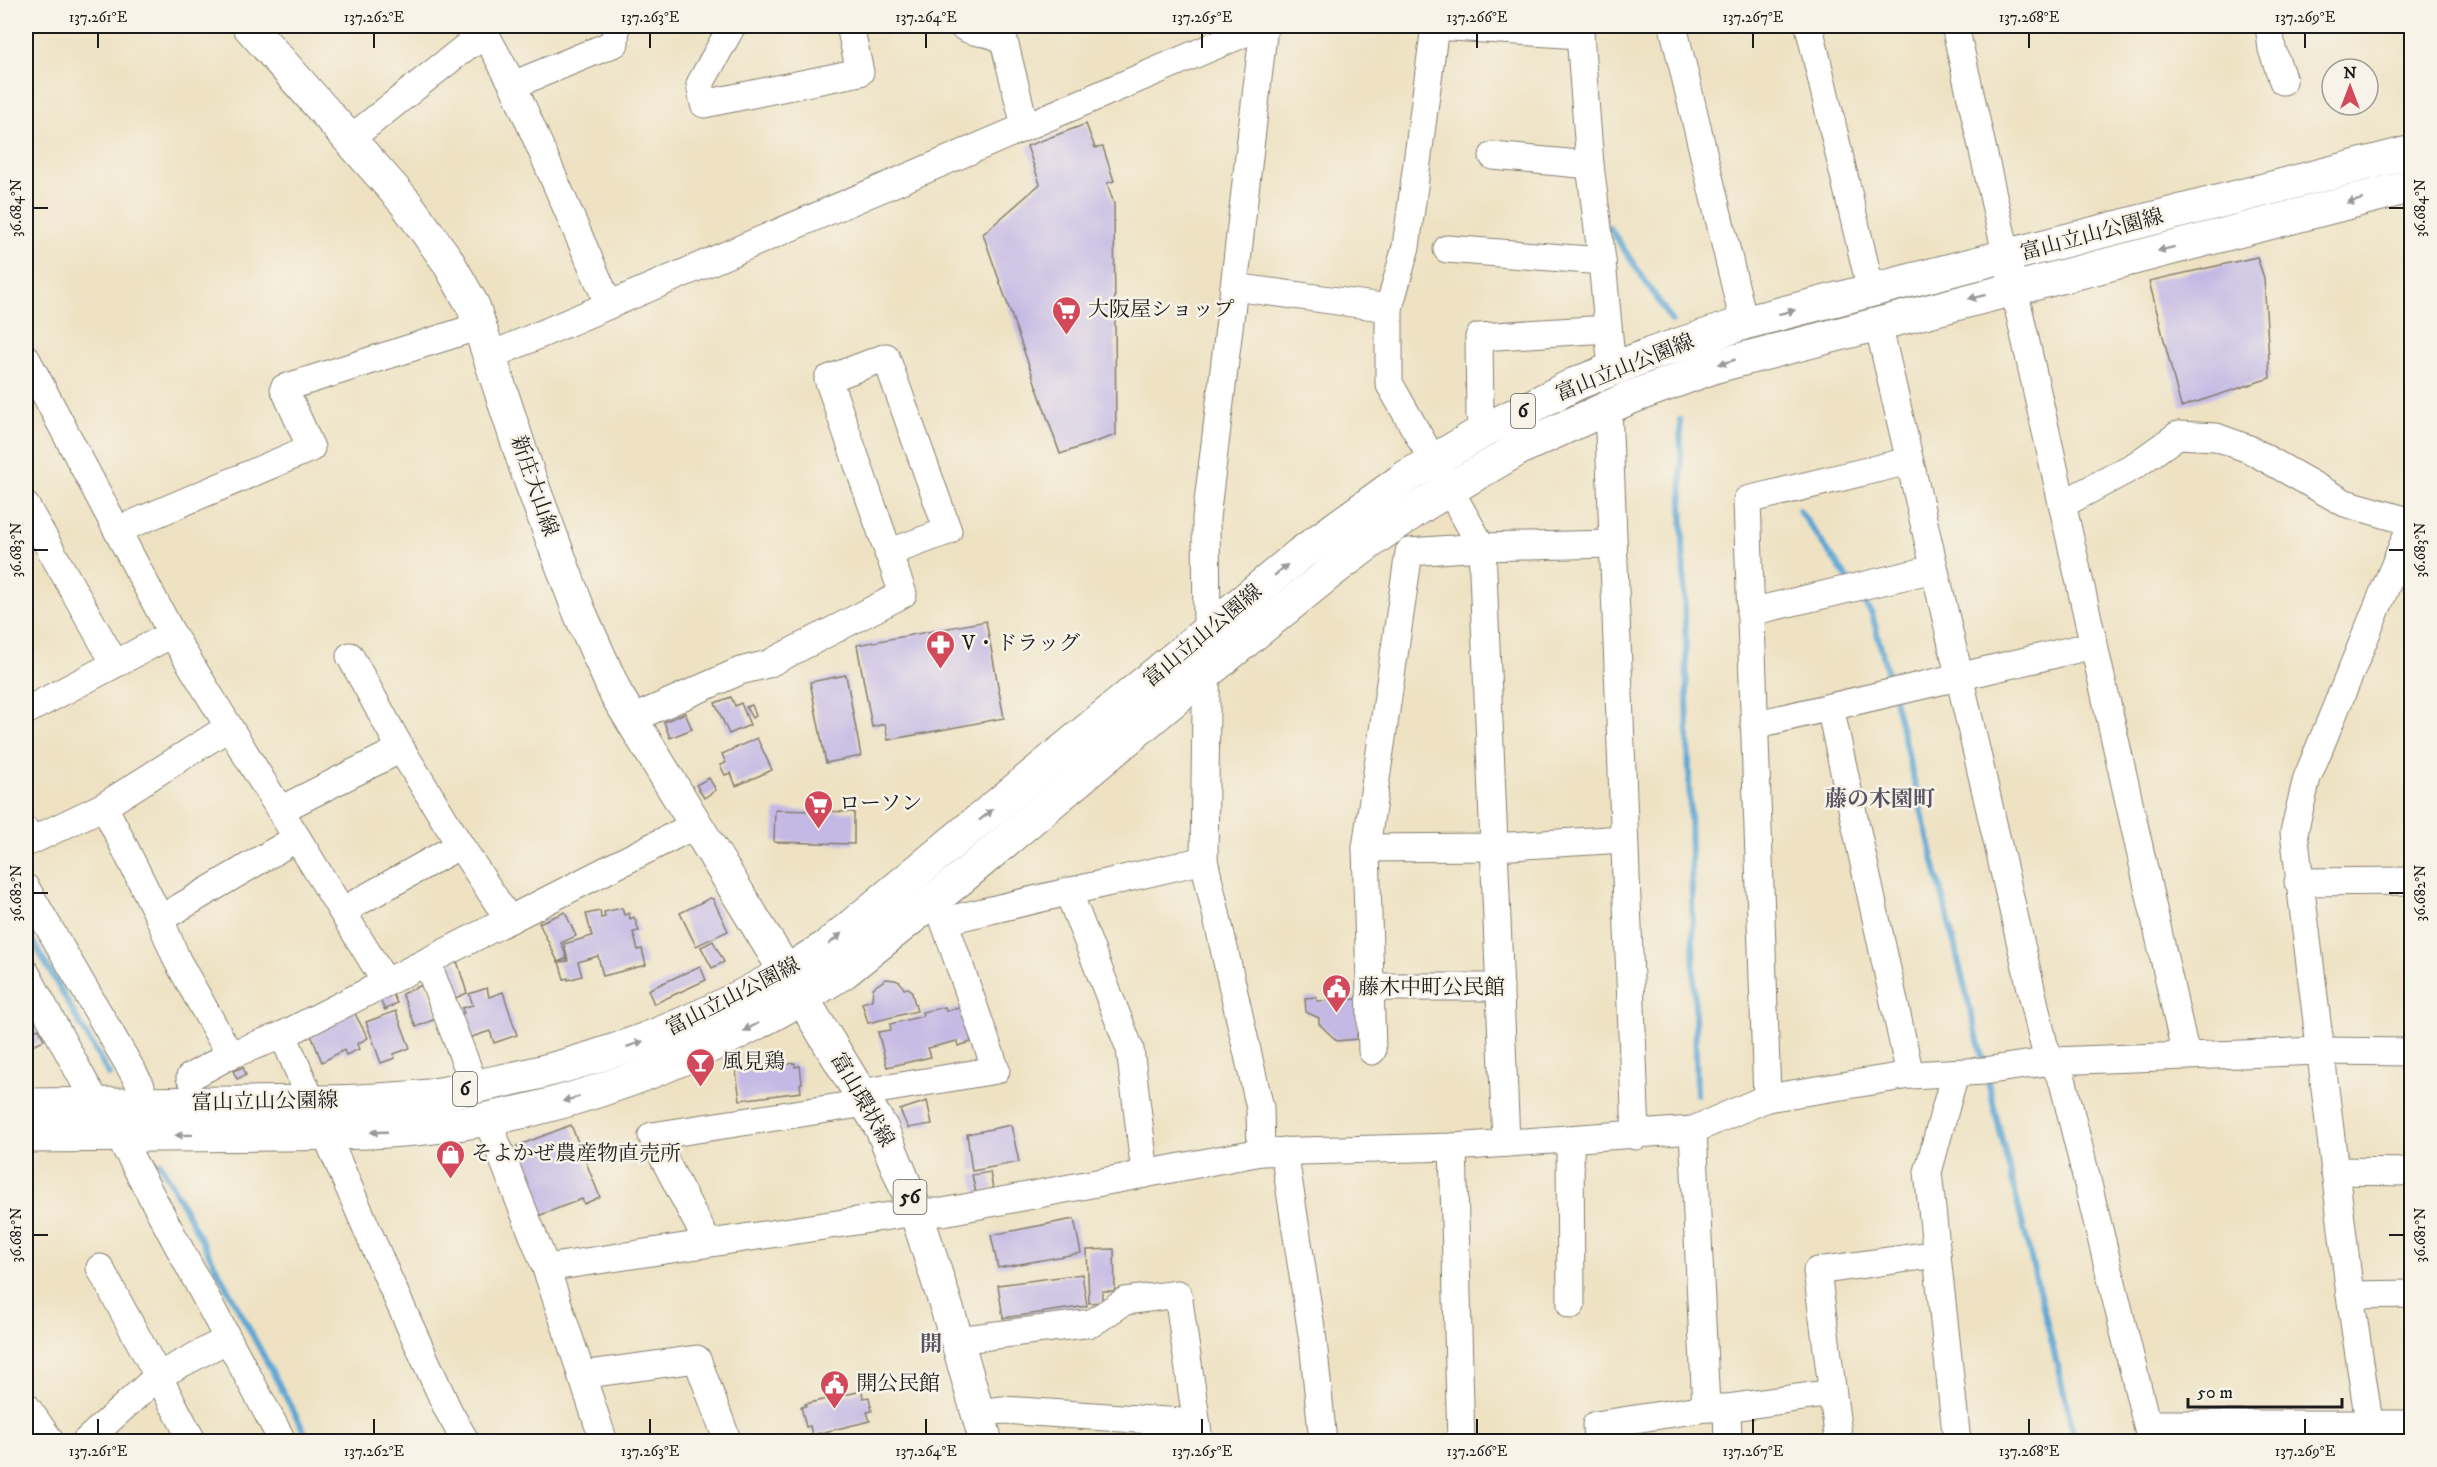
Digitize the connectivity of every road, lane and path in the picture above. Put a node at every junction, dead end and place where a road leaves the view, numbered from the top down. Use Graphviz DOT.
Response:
graph roads {
  1 [pos="249,26"];
  2 [pos="616,26"];
  3 [pos="732,26"];
  4 [pos="850,26"];
  5 [pos="962,26"];
  6 [pos="1262,26"];
  7 [pos="1673,26"];
  8 [pos="1809,26"];
  9 [pos="1955,26"];
  10 [pos="2269,26"];
  11 [pos="1580,30"];
  12 [pos="485,31"];
  13 [pos="2283,81"];
  14 [pos="513,86"];
  15 [pos="1025,126"];
  16 [pos="351,139"];
  17 [pos="2412,152"];
  18 [pos="1493,156"];
  19 [pos="1590,165"];
  20 [pos="2412,186"];
  21 [pos="1447,249"];
  22 [pos="1602,261"];
  23 [pos="2009,273"];
  24 [pos="1234,287"];
  25 [pos="1871,291"];
  26 [pos="609,305"];
  27 [pos="1389,308"];
  28 [pos="1744,323"];
  29 [pos="1878,323"];
  30 [pos="1608,329"];
  31 [pos="485,341"];
  32 [pos="26,358"];
  33 [pos="1612,369"];
  34 [pos="1608,407"];
  35 [pos="1487,429"];
  36 [pos="1434,460"];
  37 [pos="1909,461"];
  38 [pos="1450,489"];
  39 [pos="2063,504"];
  40 [pos="26,506"];
  41 [pos="2412,523"];
  42 [pos="118,530"];
  43 [pos="1613,544"];
  44 [pos="1482,547"];
  45 [pos="888,553"];
  46 [pos="1934,569"];
  47 [pos="1750,612"];
  48 [pos="1208,633"];
  49 [pos="172,634"];
  50 [pos="2094,645"];
  51 [pos="351,656"];
  52 [pos="116,664"];
  53 [pos="1206,673"];
  54 [pos="1959,675"];
  55 [pos="1830,707"];
  56 [pos="26,711"];
  57 [pos="632,719"];
  58 [pos="1754,726"];
  59 [pos="229,727"];
  60 [pos="401,749"];
  61 [pos="104,806"];
  62 [pos="280,810"];
  63 [pos="695,825"];
  64 [pos="26,831"];
  65 [pos="297,838"];
  66 [pos="1624,839"];
  67 [pos="460,845"];
  68 [pos="1494,847"];
  69 [pos="1366,848"];
  70 [pos="1204,860"];
  71 [pos="2412,881"];
  72 [pos="2298,882"];
  73 [pos="26,888"];
  74 [pos="1068,891"];
  75 [pos="342,911"];
  76 [pos="160,919"];
  77 [pos="509,920"];
  78 [pos="427,962"];
  79 [pos="26,973"];
  80 [pos="386,983"];
  81 [pos="795,986"];
  82 [pos="1370,987"];
  83 [pos="1500,987"];
  84 [pos="284,1035"];
  85 [pos="1372,1051"];
  86 [pos="2320,1052"];
  87 [pos="2412,1052"];
  88 [pos="230,1055"];
  89 [pos="2186,1056"];
  90 [pos="2052,1061"];
  91 [pos="1955,1073"];
  92 [pos="1910,1076"];
  93 [pos="190,1077"];
  94 [pos="141,1086"];
  95 [pos="475,1087"];
  96 [pos="863,1098"];
  97 [pos="1767,1098"];
  98 [pos="311,1102"];
  99 [pos="26,1105"];
  100 [pos="97,1105"];
  101 [pos="487,1119"];
  102 [pos="1693,1130"];
  103 [pos="326,1133"];
  104 [pos="26,1136"];
  105 [pos="117,1136"];
  106 [pos="1635,1136"];
  107 [pos="1570,1140"];
  108 [pos="1506,1143"];
  109 [pos="1453,1147"];
  110 [pos="1273,1152"];
  111 [pos="2334,1171"];
  112 [pos="2412,1172"];
  113 [pos="1144,1174"];
  114 [pos="916,1212"];
  115 [pos="708,1243"];
  116 [pos="1937,1254"];
  117 [pos="100,1268"];
  118 [pos="546,1268"];
  119 [pos="2412,1294"];
  120 [pos="2350,1295"];
  121 [pos="1571,1305"];
  122 [pos="226,1340"];
  123 [pos="957,1340"];
  124 [pos="581,1375"];
  125 [pos="158,1377"];
  126 [pos="1832,1393"];
  127 [pos="26,1406"];
  128 [pos="1716,1408"];
  129 [pos="2412,1424"];
  130 [pos="982,1427"];
  131 [pos="1197,1432"];
  132 [pos="2149,1433"];
  133 [pos="2370,1433"];
  134 [pos="51,1442"];
  135 [pos="85,1442"];
  136 [pos="193,1442"];
  137 [pos="282,1442"];
  138 [pos="466,1442"];
  139 [pos="604,1442"];
  140 [pos="728,1442"];
  141 [pos="1323,1442"];
  142 [pos="1461,1442"];
  143 [pos="1597,1442"];
  144 [pos="1728,1442"];
  145 [pos="1839,1442"];
  146 [pos="1957,1442"];
  1 -- 16 [label="main road, 新庄大山線"];
  2 -- 14 [label="street"];
  3 -- 4 [label="street"];
  5 -- 15 [label="street"];
  6 -- 15 [label="street"];
  6 -- 24 [label="street"];
  7 -- 28 [label="street"];
  8 -- 25 [label="street"];
  9 -- 23 [label="street"];
  10 -- 13 [label="street"];
  11 -- 19 [label="street"];
  11 -- 27 [label="street"];
  12 -- 14 [label="street"];
  12 -- 16 [label="street"];
  14 -- 26 [label="street"];
  15 -- 26 [label="street"];
  16 -- 31 [label="main road, 新庄大山線"];
  17 -- 23 [label="main road, 富山立山公園線 / 6"];
  18 -- 19 [label="street"];
  19 -- 22 [label="street"];
  20 -- 23 [label="main road, 富山立山公園線 / 6, one-way"];
  21 -- 22 [label="street"];
  22 -- 30 [label="street"];
  23 -- 25 [label="main road, 富山立山公園線 / 6"];
  23 -- 29 [label="main road, 富山立山公園線 / 6, one-way"];
  23 -- 39 [label="street"];
  24 -- 27 [label="street"];
  24 -- 48 [label="street"];
  28 -- 25 [label="main road, 富山立山公園線 / 6, one-way"];
  26 -- 31 [label="street"];
  27 -- 36 [label="street"];
  28 -- 33 [label="main road, 富山立山公園線 / 6"];
  29 -- 34 [label="main road, 富山立山公園線 / 6, one-way"];
  29 -- 37 [label="street"];
  30 -- 33 [label="street"];
  30 -- 35 [label="street"];
  31 -- 42 [label="street"];
  31 -- 57 [label="main road, 新庄大山線"];
  32 -- 42 [label="street"];
  33 -- 35 [label="main road, 富山立山公園線 / 6"];
  34 -- 38 [label="main road, 富山立山公園線 / 6"];
  34 -- 43 [label="street"];
  35 -- 36 [label="main road, 富山立山公園線 / 6"];
  36 -- 38 [label="street"];
  48 -- 36 [label="main road, 富山立山公園線 / 6, one-way"];
  37 -- 46 [label="street"];
  37 -- 47 [label="street"];
  38 -- 44 [label="street"];
  38 -- 53 [label="main road, 富山立山公園線 / 6"];
  39 -- 41 [label="street"];
  39 -- 50 [label="street"];
  40 -- 52 [label="street"];
  41 -- 72 [label="street"];
  42 -- 49 [label="street"];
  43 -- 44 [label="street"];
  43 -- 66 [label="street"];
  44 -- 68 [label="street"];
  44 -- 69 [label="street"];
  45 -- 45 [label="street"];
  45 -- 57 [label="street"];
  46 -- 47 [label="street"];
  46 -- 54 [label="street"];
  47 -- 58 [label="street"];
  48 -- 53 [label="street"];
  81 -- 48 [label="main road, 富山立山公園線 / 6, one-way"];
  49 -- 52 [label="street"];
  49 -- 59 [label="street"];
  50 -- 54 [label="street"];
  50 -- 89 [label="street"];
  51 -- 60 [label="street"];
  52 -- 56 [label="street"];
  53 -- 70 [label="street"];
  53 -- 81 [label="main road, 富山立山公園線 / 6"];
  54 -- 55 [label="street"];
  54 -- 90 [label="street"];
  55 -- 58 [label="street"];
  55 -- 92 [label="street"];
  57 -- 63 [label="main road, 新庄大山線"];
  58 -- 97 [label="street"];
  59 -- 61 [label="street"];
  59 -- 62 [label="street"];
  60 -- 62 [label="street"];
  60 -- 67 [label="street"];
  61 -- 64 [label="street"];
  61 -- 76 [label="street"];
  62 -- 65 [label="street"];
  63 -- 77 [label="street"];
  63 -- 81 [label="main road, 新庄大山線"];
  65 -- 75 [label="street"];
  65 -- 76 [label="street"];
  66 -- 68 [label="street"];
  66 -- 106 [label="street"];
  67 -- 75 [label="street"];
  67 -- 77 [label="street"];
  68 -- 69 [label="street"];
  68 -- 83 [label="street"];
  69 -- 82 [label="street"];
  70 -- 74 [label="street"];
  70 -- 110 [label="street"];
  71 -- 72 [label="street"];
  72 -- 86 [label="street"];
  73 -- 94 [label="street"];
  74 -- 96 [label="street"];
  74 -- 113 [label="street"];
  75 -- 80 [label="street"];
  76 -- 88 [label="street"];
  77 -- 78 [label="street"];
  78 -- 80 [label="street"];
  78 -- 95 [label="street"];
  79 -- 100 [label="street"];
  80 -- 84 [label="street"];
  95 -- 81 [label="main road, 富山立山公園線 / 6, one-way"];
  81 -- 96 [label="main road, 富山環状線 / 56"];
  81 -- 101 [label="main road, 富山立山公園線 / 6, one-way"];
  82 -- 83 [label="street"];
  82 -- 85 [label="street"];
  83 -- 108 [label="street"];
  84 -- 88 [label="street"];
  84 -- 98 [label="street"];
  86 -- 87 [label="street"];
  86 -- 89 [label="street"];
  86 -- 111 [label="street"];
  88 -- 93 [label="street"];
  89 -- 90 [label="street"];
  90 -- 91 [label="street"];
  90 -- 132 [label="street"];
  91 -- 92 [label="street"];
  91 -- 116 [label="street"];
  92 -- 97 [label="street"];
  95 -- 98 [label="main road, 富山立山公園線 / 6"];
  96 -- 114 [label="main road, 富山環状線 / 56"];
  96 -- 115 [label="street"];
  97 -- 102 [label="street"];
  98 -- 100 [label="main road, 富山立山公園線 / 6"];
  98 -- 103 [label="street"];
  99 -- 100 [label="main road, 富山立山公園線 / 6"];
  100 -- 105 [label="street"];
  101 -- 103 [label="main road, 富山立山公園線 / 6, one-way"];
  101 -- 118 [label="street"];
  102 -- 106 [label="street"];
  102 -- 128 [label="street"];
  103 -- 105 [label="main road, 富山立山公園線 / 6, one-way"];
  103 -- 138 [label="street"];
  104 -- 105 [label="main road, 富山立山公園線 / 6"];
  105 -- 122 [label="street"];
  106 -- 107 [label="street"];
  107 -- 108 [label="street"];
  107 -- 121 [label="street"];
  108 -- 109 [label="street"];
  109 -- 110 [label="street"];
  109 -- 142 [label="street"];
  110 -- 113 [label="street"];
  110 -- 141 [label="street"];
  111 -- 112 [label="street"];
  111 -- 120 [label="street"];
  113 -- 114 [label="street"];
  114 -- 115 [label="street"];
  114 -- 123 [label="main road, 富山環状線 / 56"];
  115 -- 118 [label="street"];
  116 -- 126 [label="street"];
  116 -- 146 [label="street"];
  117 -- 125 [label="street"];
  118 -- 124 [label="street"];
  119 -- 120 [label="street"];
  120 -- 133 [label="street"];
  122 -- 125 [label="street"];
  122 -- 137 [label="street"];
  123 -- 130 [label="main road, 富山環状線 / 56"];
  123 -- 131 [label="street"];
  124 -- 139 [label="street"];
  124 -- 140 [label="street"];
  125 -- 135 [label="street"];
  125 -- 136 [label="street"];
  126 -- 128 [label="street"];
  126 -- 145 [label="street"];
  127 -- 134 [label="street"];
  128 -- 143 [label="street"];
  128 -- 144 [label="street"];
  129 -- 133 [label="street"];
  130 -- 131 [label="street"];
  132 -- 133 [label="street"];
}
